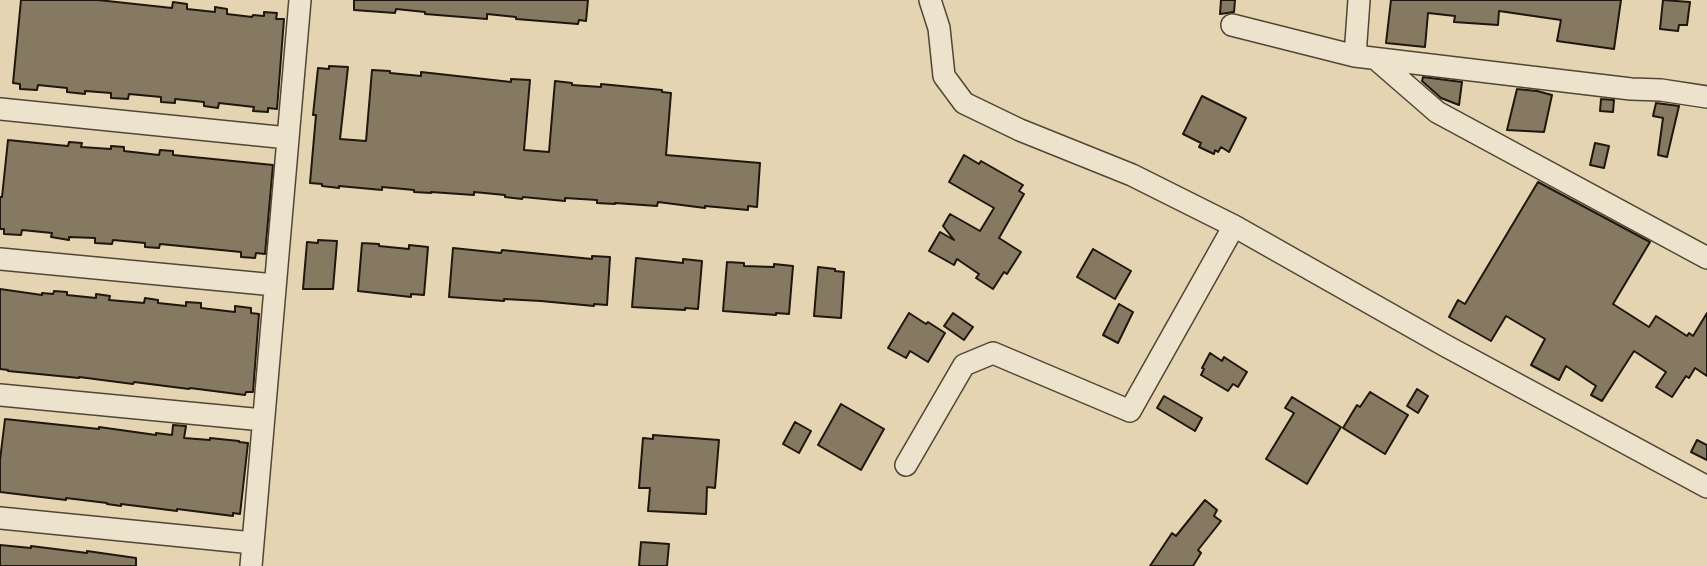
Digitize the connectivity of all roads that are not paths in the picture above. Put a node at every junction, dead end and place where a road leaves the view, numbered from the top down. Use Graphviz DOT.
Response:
graph roads {
  1 [pos="300,0"];
  2 [pos="930,0"];
  3 [pos="1359,0"];
  4 [pos="1232,25"];
  5 [pos="1365,57"];
  6 [pos="1707,97"];
  7 [pos="0,108"];
  8 [pos="288,138"];
  9 [pos="1234,226"];
  10 [pos="1707,258"];
  11 [pos="0,259"];
  12 [pos="275,285"];
  13 [pos="0,395"];
  14 [pos="264,421"];
  15 [pos="906,465"];
  16 [pos="1707,487"];
  17 [pos="0,518"];
  18 [pos="253,543"];
  19 [pos="251,566"];
  1 -- 8 [label="street"];
  2 -- 9 [label="street"];
  3 -- 5 [label="street"];
  4 -- 5 [label="street"];
  5 -- 6 [label="street"];
  5 -- 10 [label="street"];
  7 -- 8 [label="street"];
  8 -- 12 [label="street"];
  9 -- 15 [label="street"];
  9 -- 16 [label="street"];
  11 -- 12 [label="street"];
  12 -- 14 [label="street"];
  13 -- 14 [label="street"];
  14 -- 18 [label="street"];
  17 -- 18 [label="street"];
  18 -- 19 [label="street"];
}
